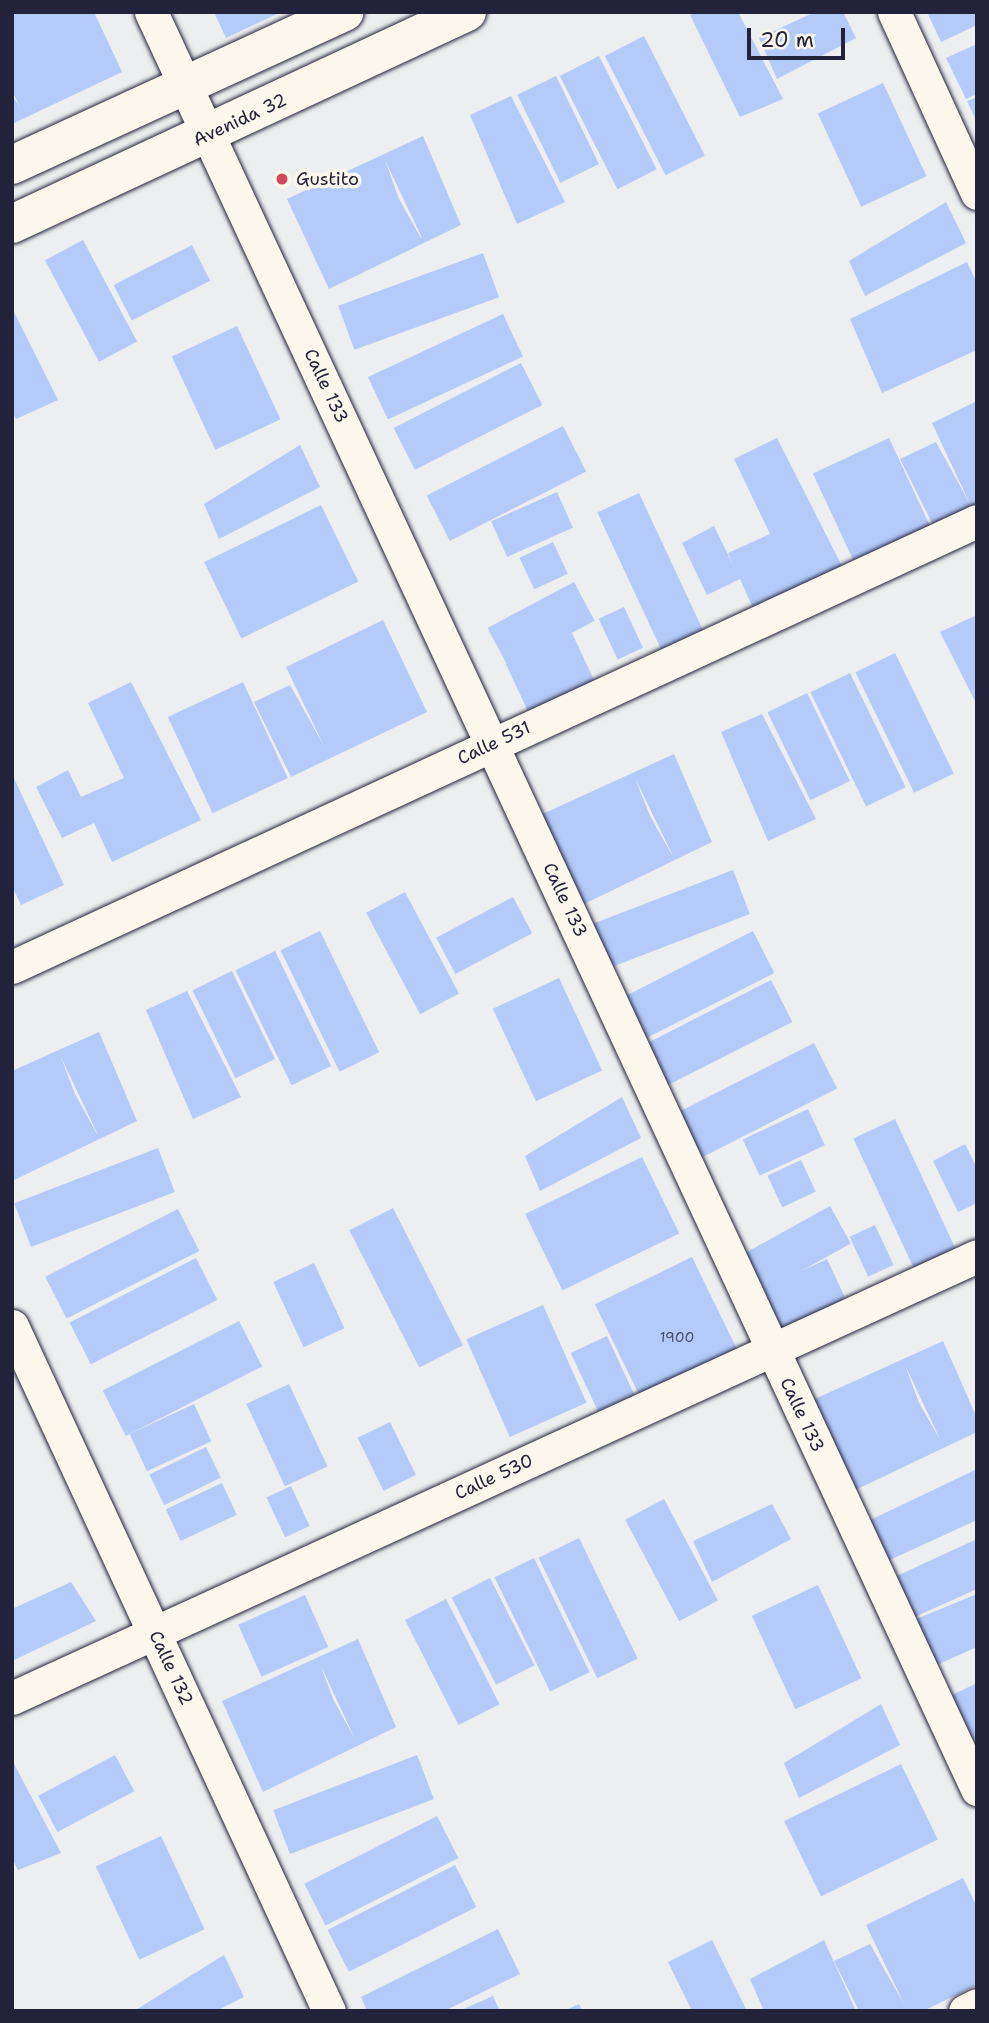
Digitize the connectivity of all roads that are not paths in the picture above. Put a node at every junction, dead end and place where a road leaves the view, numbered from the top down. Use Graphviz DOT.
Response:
graph roads {
  1 [pos="151,12"];
  2 [pos="344,12"];
  3 [pos="467,12"];
  4 [pos="894,12"];
  5 [pos="184,86"];
  6 [pos="209,135"];
  7 [pos="12,165"];
  8 [pos="977,192"];
  9 [pos="12,224"];
  10 [pos="977,521"];
  11 [pos="493,743"];
  12 [pos="12,967"];
  13 [pos="977,1256"];
  14 [pos="12,1326"];
  15 [pos="771,1350"];
  16 [pos="154,1632"];
  17 [pos="12,1698"];
  18 [pos="977,1789"];
  19 [pos="977,2005"];
  20 [pos="329,2011"];
  21 [pos="965,2011"];
  1 -- 5 [label="street, Calle 133"];
  2 -- 5 [label="main road"];
  3 -- 6 [label="main road, Avenida 32"];
  4 -- 8 [label="street"];
  5 -- 6 [label="street, Calle 133"];
  5 -- 7 [label="main road"];
  6 -- 9 [label="main road, Avenida 32"];
  6 -- 11 [label="street, Calle 133"];
  10 -- 11 [label="street, Calle 531"];
  11 -- 12 [label="street, Calle 531"];
  11 -- 15 [label="street, Calle 133"];
  13 -- 15 [label="street, Calle 530"];
  14 -- 16 [label="street, Calle 132"];
  15 -- 16 [label="street, Calle 530"];
  15 -- 18 [label="street, Calle 133"];
  16 -- 17 [label="street, Calle 530"];
  16 -- 20 [label="street, Calle 132"];
  19 -- 21 [label="street"];
}
